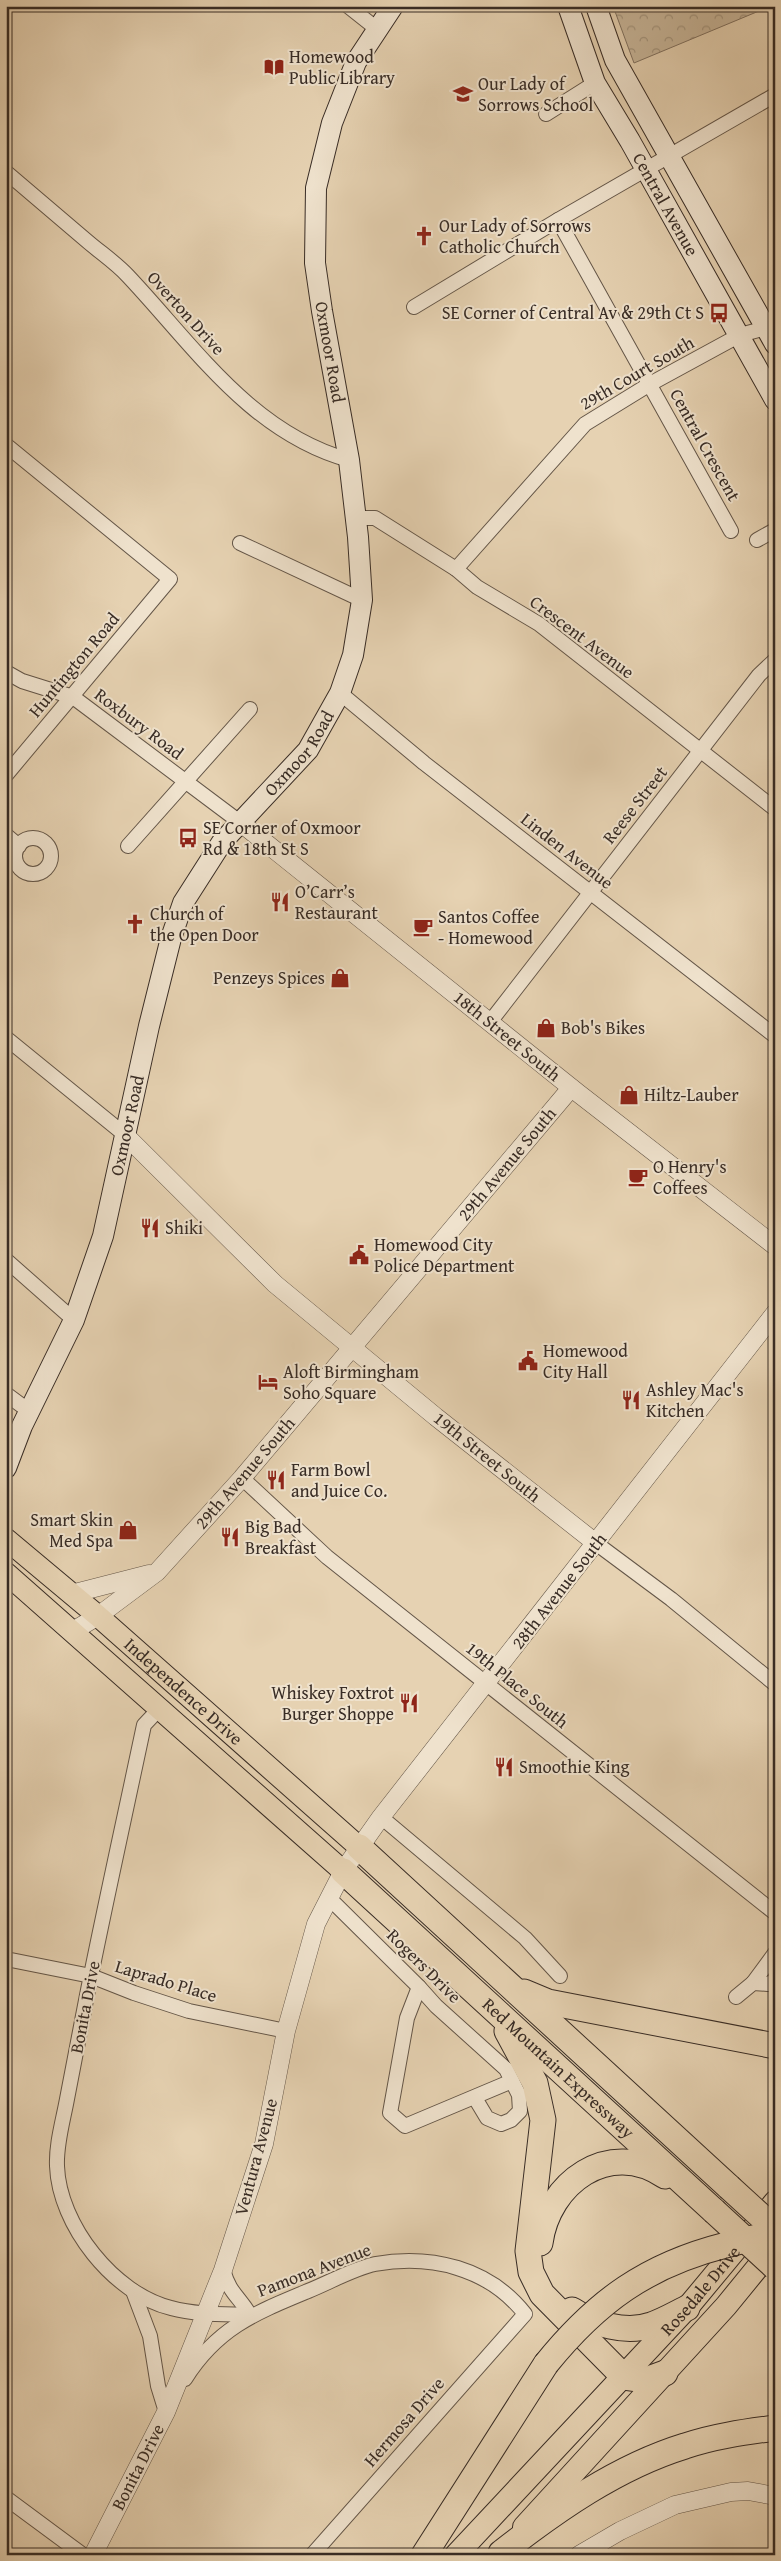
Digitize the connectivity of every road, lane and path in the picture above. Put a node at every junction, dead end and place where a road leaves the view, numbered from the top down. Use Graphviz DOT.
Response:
graph roads {
  1 [pos="348,6"];
  2 [pos="393,6"];
  3 [pos="568,6"];
  4 [pos="596,6"];
  5 [pos="377,28"];
  6 [pos="595,84"];
  7 [pos="775,95"];
  8 [pos="546,114"];
  9 [pos="668,156"];
  10 [pos="646,169"];
  11 [pos="6,172"];
  12 [pos="558,220"];
  13 [pos="414,307"];
  14 [pos="772,332"];
  15 [pos="740,335"];
  16 [pos="650,384"];
  17 [pos="775,400"];
  18 [pos="6,445"];
  19 [pos="349,460"];
  20 [pos="355,518"];
  21 [pos="775,530"];
  22 [pos="731,531"];
  23 [pos="757,540"];
  24 [pos="240,543"];
  25 [pos="456,569"];
  26 [pos="362,600"];
  27 [pos="775,660"];
  28 [pos="6,672"];
  29 [pos="340,693"];
  30 [pos="73,697"];
  31 [pos="250,709"];
  32 [pos="701,752"];
  33 [pos="6,775"];
  34 [pos="186,782"];
  35 [pos="775,809"];
  36 [pos="241,823"];
  37 [pos="6,835"];
  38 [pos="19,846"];
  39 [pos="128,846"];
  40 [pos="590,893"];
  41 [pos="490,1022"];
  42 [pos="775,1036"];
  43 [pos="6,1038"];
  44 [pos="571,1088"];
  45 [pos="124,1134"];
  46 [pos="775,1246"];
  47 [pos="6,1260"];
  48 [pos="775,1313"];
  49 [pos="74,1320"];
  50 [pos="354,1347"];
  51 [pos="6,1394"];
  52 [pos="29,1411"];
  53 [pos="6,1468"];
  54 [pos="242,1478"];
  55 [pos="6,1539"];
  56 [pos="597,1544"];
  57 [pos="157,1572"];
  58 [pos="9,1578"];
  59 [pos="71,1594"];
  60 [pos="98,1616"];
  61 [pos="74,1631"];
  62 [pos="485,1683"];
  63 [pos="775,1684"];
  64 [pos="160,1708"];
  65 [pos="381,1817"];
  66 [pos="359,1847"];
  67 [pos="343,1871"];
  68 [pos="329,1898"];
  69 [pos="775,1912"];
  70 [pos="775,1953"];
  71 [pos="6,1959"];
  72 [pos="91,1976"];
  73 [pos="560,1976"];
  74 [pos="775,1982"];
  75 [pos="753,1983"];
  76 [pos="509,1986"];
  77 [pos="419,1987"];
  78 [pos="736,1997"];
  79 [pos="497,2014"];
  80 [pos="286,2031"];
  81 [pos="775,2046"];
  82 [pos="512,2081"];
  83 [pos="475,2098"];
  84 [pos="775,2202"];
  85 [pos="707,2205"];
  86 [pos="775,2229"];
  87 [pos="775,2236"];
  88 [pos="775,2246"];
  89 [pos="775,2267"];
  90 [pos="223,2270"];
  91 [pos="132,2290"];
  92 [pos="687,2308"];
  93 [pos="205,2313"];
  94 [pos="525,2314"];
  95 [pos="250,2315"];
  96 [pos="665,2373"];
  97 [pos="624,2378"];
  98 [pos="166,2412"];
  99 [pos="775,2428"];
  100 [pos="775,2496"];
  101 [pos="6,2498"];
  102 [pos="500,2554"];
  103 [pos="83,2555"];
  104 [pos="93,2555"];
  105 [pos="312,2555"];
  106 [pos="424,2555"];
  107 [pos="456,2555"];
  108 [pos="579,2555"];
  1 -- 5 [label="street"];
  2 -- 5 [label="main road, Oxmoor Road"];
  3 -- 6 [label="main road, Central Avenue"];
  4 -- 9 [label="main road, Central Avenue"];
  5 -- 19 [label="main road, Oxmoor Road"];
  6 -- 8 [label="street"];
  6 -- 10 [label="main road, Central Avenue"];
  7 -- 9 [label="street"];
  9 -- 10 [label="street"];
  9 -- 14 [label="main road, Central Avenue"];
  10 -- 12 [label="street"];
  10 -- 15 [label="main road, Central Avenue"];
  11 -- 19 [label="street, Overton Drive"];
  12 -- 13 [label="street"];
  12 -- 16 [label="street, Central Crescent"];
  14 -- 15 [label="street, 29th Court South"];
  15 -- 16 [label="street, 29th Court South"];
  15 -- 17 [label="main road, Central Avenue"];
  16 -- 22 [label="street, Central Crescent"];
  16 -- 25 [label="street, 29th Court South"];
  18 -- 30 [label="street, Huntington Road"];
  19 -- 20 [label="main road, Oxmoor Road"];
  20 -- 25 [label="street, Crescent Avenue"];
  20 -- 26 [label="main road, Oxmoor Road"];
  21 -- 23 [label="street"];
  24 -- 26 [label="street"];
  25 -- 32 [label="street, Crescent Avenue"];
  26 -- 29 [label="main road, Oxmoor Road"];
  27 -- 32 [label="street, Reese Street"];
  28 -- 30 [label="street, Roxbury Road"];
  29 -- 36 [label="main road, Oxmoor Road"];
  29 -- 40 [label="street, Linden Avenue"];
  30 -- 33 [label="street, Huntington Road"];
  30 -- 34 [label="street, Roxbury Road"];
  31 -- 34 [label="street"];
  32 -- 35 [label="street, Crescent Avenue"];
  32 -- 40 [label="street, Reese Street"];
  34 -- 36 [label="street, Roxbury Road"];
  34 -- 39 [label="street"];
  36 -- 41 [label="street, 18th Street South"];
  36 -- 45 [label="main road, Oxmoor Road"];
  37 -- 38 [label="street"];
  40 -- 41 [label="street, Reese Street"];
  40 -- 42 [label="street, Linden Avenue"];
  41 -- 44 [label="street, 18th Street South"];
  43 -- 45 [label="street"];
  44 -- 46 [label="street, 18th Street South"];
  44 -- 50 [label="street, 29th Avenue South"];
  45 -- 49 [label="main road, Oxmoor Road"];
  45 -- 50 [label="street, 19th Street South"];
  47 -- 49 [label="street"];
  48 -- 56 [label="street, 28th Avenue South"];
  49 -- 52 [label="main road, Oxmoor Road"];
  50 -- 54 [label="street, 29th Avenue South"];
  50 -- 56 [label="street, 19th Street South"];
  51 -- 52 [label="street"];
  52 -- 53 [label="main road, Oxmoor Road"];
  54 -- 57 [label="street, 29th Avenue South"];
  54 -- 62 [label="street, 19th Place South"];
  55 -- 59 [label="main road, Independence Drive"];
  56 -- 62 [label="street, 28th Avenue South"];
  56 -- 63 [label="street, 19th Street South"];
  57 -- 59 [label="street"];
  57 -- 60 [label="street, 29th Avenue South"];
  58 -- 61 [label="main road, Independence Drive"];
  59 -- 60 [label="main road, Independence Drive"];
  60 -- 61 [label="street, 29th Avenue South"];
  60 -- 66 [label="main road, Independence Drive"];
  61 -- 64 [label="main road, Independence Drive"];
  62 -- 65 [label="street, 28th Avenue South"];
  62 -- 69 [label="street, 19th Place South"];
  64 -- 67 [label="main road, Independence Drive"];
  64 -- 72 [label="street, Bonita Drive"];
  65 -- 66 [label="street, 28th Avenue South"];
  65 -- 73 [label="street"];
  66 -- 67 [label="street, 28th Avenue South"];
  66 -- 76 [label="highway, Red Mountain Expressway"];
  67 -- 68 [label="street, Ventura Avenue"];
  67 -- 79 [label="highway, Red Mountain Expressway"];
  68 -- 77 [label="street, Rogers Drive"];
  68 -- 80 [label="street, Ventura Avenue"];
  70 -- 75 [label="street"];
  71 -- 72 [label="street, Laprado Place"];
  72 -- 80 [label="street, Laprado Place"];
  72 -- 91 [label="street, Bonita Drive"];
  74 -- 75 [label="street"];
  75 -- 78 [label="street"];
  76 -- 81 [label="highway"];
  76 -- 86 [label="highway, Red Mountain Expressway, bridge"];
  77 -- 82 [label="street, Rogers Drive"];
  77 -- 83 [label="street"];
  79 -- 85 [label="highway, Red Mountain Expressway"];
  79 -- 97 [label="highway"];
  80 -- 90 [label="street, Ventura Avenue"];
  82 -- 83 [label="street"];
  82 -- 83 [label="street, Rogers Drive"];
  84 -- 92 [label="highway, Rosedale Drive"];
  85 -- 89 [label="highway, Red Mountain Expressway, bridge"];
  85 -- 92 [label="highway"];
  87 -- 106 [label="highway, bridge"];
  88 -- 96 [label="highway, Rosedale Drive"];
  90 -- 93 [label="street, Ventura Avenue"];
  90 -- 95 [label="street, Pamona Avenue"];
  91 -- 93 [label="street, Bonita Drive"];
  91 -- 98 [label="street, Bonita Drive"];
  92 -- 97 [label="highway, Rosedale Drive"];
  93 -- 95 [label="street, Pamona Avenue"];
  93 -- 98 [label="street, Ventura Avenue"];
  94 -- 95 [label="street, Pamona Avenue"];
  94 -- 105 [label="street, Hermosa Drive"];
  95 -- 98 [label="street, Pamona Avenue"];
  96 -- 97 [label="highway"];
  96 -- 102 [label="highway, Rosedale Drive"];
  97 -- 107 [label="highway, Rosedale Drive"];
  98 -- 104 [label="street, Bonita Drive"];
  99 -- 102 [label="highway"];
  100 -- 108 [label="street"];
  101 -- 103 [label="street"];
}
